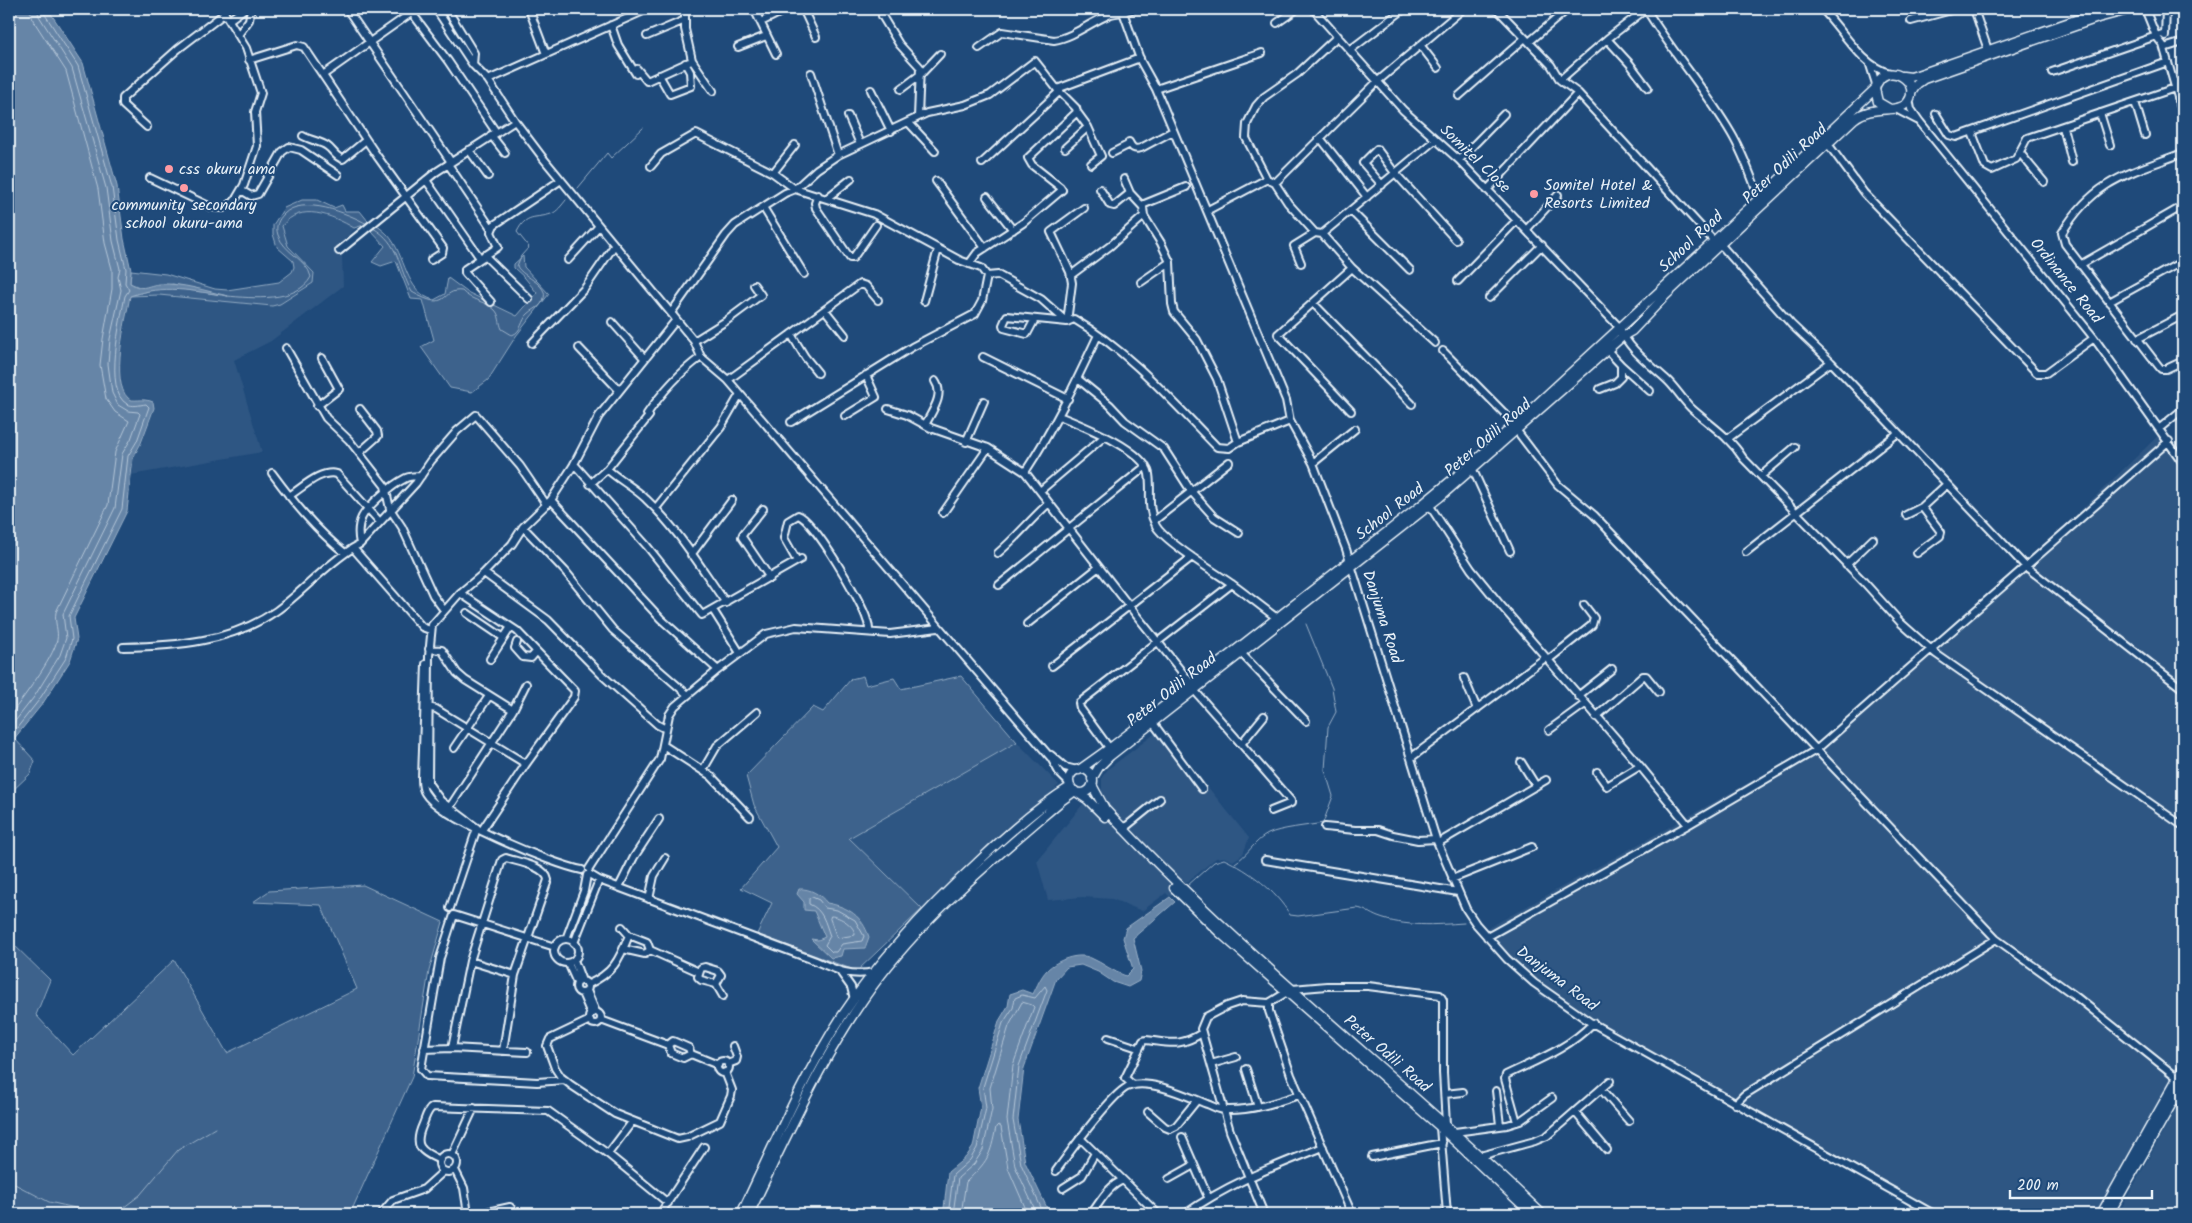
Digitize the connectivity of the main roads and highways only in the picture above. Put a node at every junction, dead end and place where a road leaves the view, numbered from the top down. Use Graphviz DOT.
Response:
graph roads {
  1 [pos="2107,9"];
  2 [pos="2132,9"];
  3 [pos="1901,75"];
  4 [pos="1875,86"];
  5 [pos="1910,97"];
  6 [pos="1893,109"];
  7 [pos="1717,242"];
  8 [pos="1621,332"];
  9 [pos="1516,428"];
  10 [pos="1350,564"];
  11 [pos="1194,688"];
  12 [pos="1078,770"];
  13 [pos="1092,782"];
  14 [pos="1073,788"];
  15 [pos="1289,990"];
  16 [pos="2183,1068"];
  17 [pos="2180,1081"];
  18 [pos="1443,1126"];
  19 [pos="741,1214"];
  20 [pos="749,1214"];
  21 [pos="1532,1214"];
  22 [pos="1542,1214"];
  23 [pos="2101,1214"];
  24 [pos="2109,1214"];
  1 -- 3 [label="main road"];
  2 -- 5 [label="main road"];
  3 -- 4 [label="main road"];
  3 -- 5 [label="main road"];
  4 -- 6 [label="main road"];
  4 -- 7 [label="main road, School Road"];
  5 -- 6 [label="main road"];
  6 -- 7 [label="main road, Peter Odili Road"];
  7 -- 8 [label="main road, School Road"];
  7 -- 8 [label="main road, Peter Odili Road"];
  8 -- 9 [label="main road, School Road"];
  8 -- 9 [label="main road, Peter Odili Road"];
  9 -- 10 [label="main road, School Road"];
  9 -- 10 [label="main road, Peter Odili Road"];
  10 -- 11 [label="main road, Peter Odili Road"];
  10 -- 11 [label="main road, School Road"];
  11 -- 12 [label="main road, School Road"];
  11 -- 13 [label="main road, Peter Odili Road"];
  12 -- 13 [label="main road"];
  12 -- 14 [label="main road"];
  13 -- 14 [label="main road"];
  13 -- 15 [label="main road, Peter Odili Road"];
  14 -- 15 [label="main road, Peter Odili Road"];
  14 -- 19 [label="main road"];
  14 -- 20 [label="main road"];
  15 -- 18 [label="main road, Peter Odili Road"];
  16 -- 17 [label="main road"];
  17 -- 23 [label="main road"];
  17 -- 24 [label="main road"];
  18 -- 21 [label="main road, Peter Odili Road"];
  18 -- 22 [label="main road, Peter Odili Road"];
}
